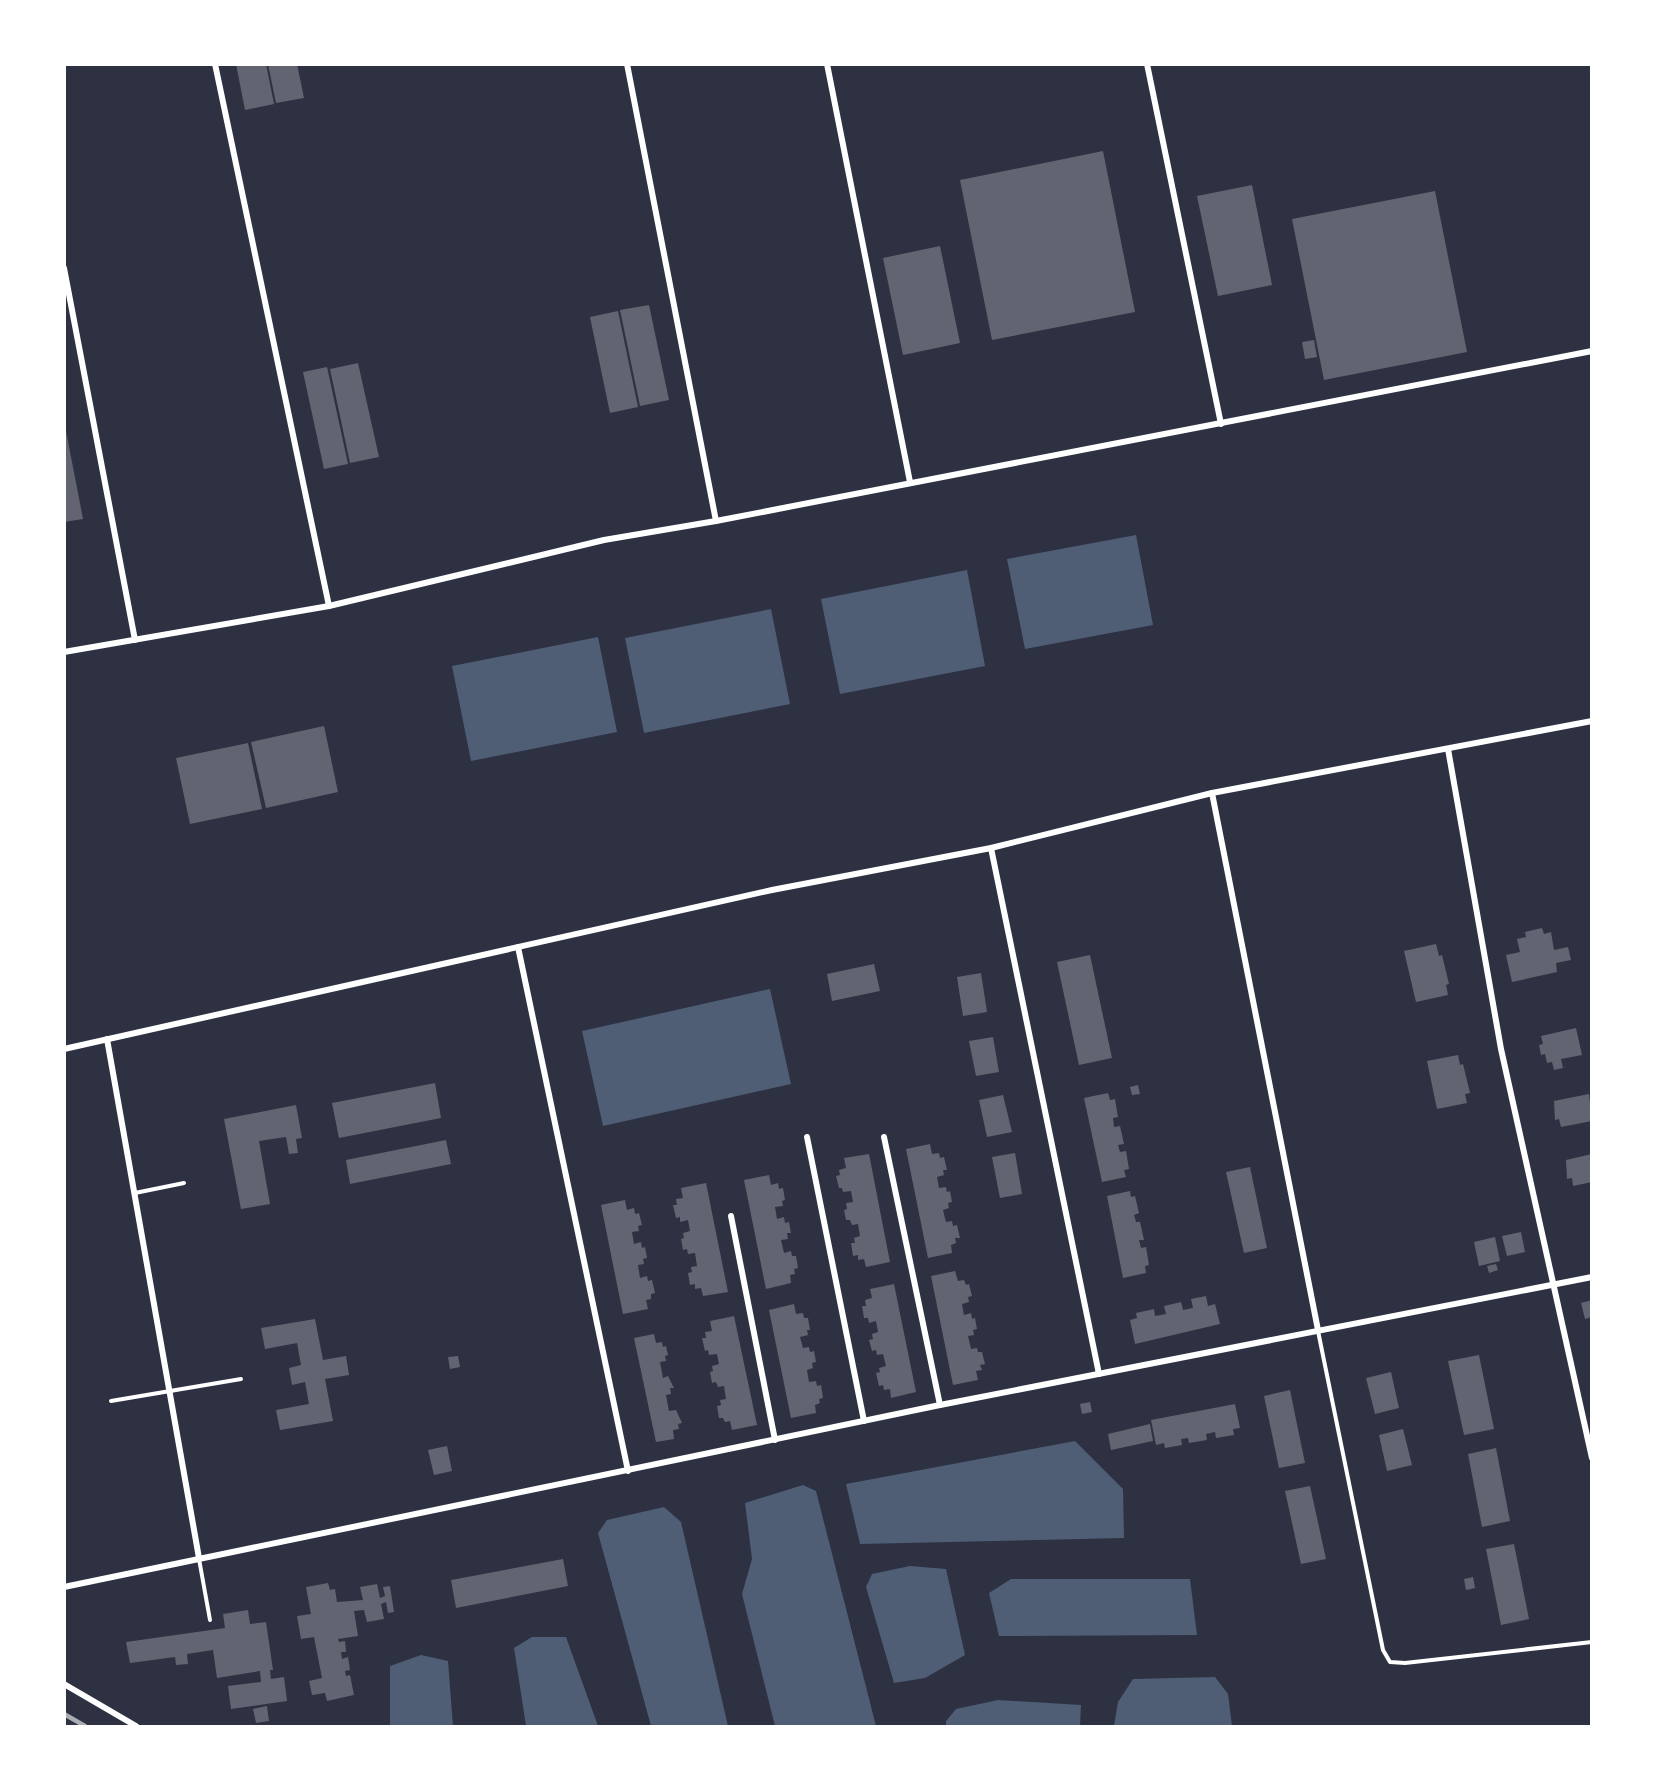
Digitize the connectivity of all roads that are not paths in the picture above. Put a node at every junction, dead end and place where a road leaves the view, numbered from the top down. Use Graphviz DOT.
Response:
graph roads {
  1 [pos="215,64"];
  2 [pos="627,64"];
  3 [pos="827,64"];
  4 [pos="1147,64"];
  5 [pos="64,268"];
  6 [pos="1592,351"];
  7 [pos="1221,424"];
  8 [pos="910,482"];
  9 [pos="716,521"];
  10 [pos="329,606"];
  11 [pos="135,640"];
  12 [pos="64,652"];
  13 [pos="1592,721"];
  14 [pos="1448,749"];
  15 [pos="1212,793"];
  16 [pos="991,849"];
  17 [pos="518,947"];
  18 [pos="106,1039"];
  19 [pos="64,1049"];
  20 [pos="807,1137"];
  21 [pos="884,1137"];
  22 [pos="184,1183"];
  23 [pos="134,1193"];
  24 [pos="731,1216"];
  25 [pos="1592,1277"];
  26 [pos="1552,1285"];
  27 [pos="1318,1330"];
  28 [pos="1099,1374"];
  29 [pos="241,1379"];
  30 [pos="170,1392"];
  31 [pos="111,1401"];
  32 [pos="940,1405"];
  33 [pos="864,1421"];
  34 [pos="775,1440"];
  35 [pos="1592,1458"];
  36 [pos="628,1471"];
  37 [pos="199,1558"];
  38 [pos="64,1587"];
  39 [pos="210,1620"];
  40 [pos="1592,1642"];
  41 [pos="64,1684"];
  42 [pos="136,1726"];
  1 -- 10 [label="street"];
  2 -- 9 [label="street"];
  3 -- 8 [label="street"];
  4 -- 7 [label="street"];
  5 -- 11 [label="street"];
  6 -- 7 [label="street"];
  7 -- 8 [label="street"];
  8 -- 9 [label="street"];
  9 -- 10 [label="street"];
  10 -- 11 [label="street"];
  11 -- 12 [label="street"];
  13 -- 14 [label="street"];
  14 -- 15 [label="street"];
  14 -- 26 [label="street"];
  15 -- 16 [label="street"];
  15 -- 27 [label="street"];
  16 -- 17 [label="street"];
  16 -- 28 [label="street"];
  17 -- 18 [label="street"];
  17 -- 36 [label="street"];
  18 -- 19 [label="street"];
  18 -- 23 [label="street"];
  20 -- 33 [label="street"];
  21 -- 32 [label="street"];
  22 -- 23 [label="lane"];
  23 -- 30 [label="street"];
  24 -- 34 [label="street"];
  25 -- 26 [label="street"];
  26 -- 27 [label="street"];
  26 -- 35 [label="street"];
  27 -- 28 [label="street"];
  27 -- 40 [label="lane"];
  28 -- 32 [label="street"];
  29 -- 30 [label="lane"];
  30 -- 31 [label="lane"];
  30 -- 37 [label="street"];
  32 -- 33 [label="street"];
  33 -- 34 [label="street"];
  34 -- 36 [label="street"];
  36 -- 37 [label="street"];
  37 -- 38 [label="street"];
  37 -- 39 [label="lane"];
  41 -- 42 [label="street"];
}
